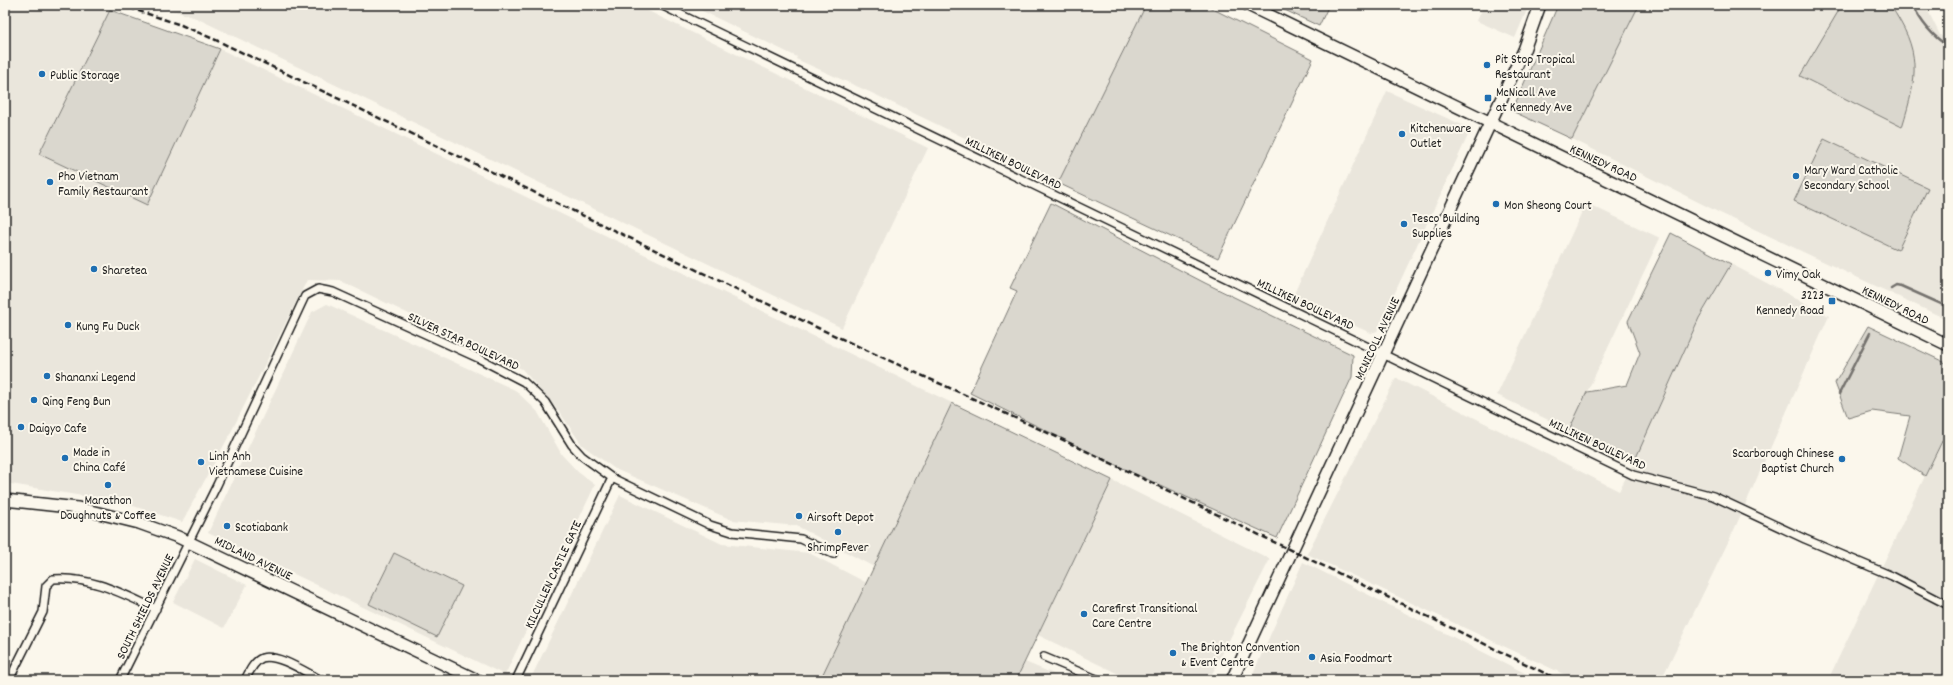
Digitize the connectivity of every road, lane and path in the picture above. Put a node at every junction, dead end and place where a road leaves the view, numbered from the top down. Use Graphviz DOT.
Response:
graph roads {
  1 [pos="661,5"];
  2 [pos="1248,5"];
  3 [pos="1540,5"];
  4 [pos="1489,123"];
  5 [pos="1948,345"];
  6 [pos="1384,354"];
  7 [pos="612,478"];
  8 [pos="5,500"];
  9 [pos="189,542"];
  10 [pos="833,554"];
  11 [pos="1948,605"];
  12 [pos="156,609"];
  13 [pos="1044,657"];
  14 [pos="9,680"];
  15 [pos="120,680"];
  16 [pos="245,680"];
  17 [pos="321,680"];
  18 [pos="477,680"];
  19 [pos="516,680"];
  20 [pos="1099,680"];
  21 [pos="1232,680"];
  1 -- 6 [label="street, MILLIKEN BOULEVARD"];
  2 -- 4 [label="main road, KENNEDY ROAD"];
  3 -- 4 [label="main road, MCNICOLL AVENUE"];
  4 -- 5 [label="main road, KENNEDY ROAD"];
  4 -- 6 [label="main road, MCNICOLL AVENUE"];
  6 -- 11 [label="street, MILLIKEN BOULEVARD"];
  6 -- 21 [label="main road, MCNICOLL AVENUE"];
  7 -- 9 [label="street, SILVER STAR BOULEVARD"];
  7 -- 10 [label="street, SILVER STAR BOULEVARD"];
  7 -- 19 [label="street, KILCULLEN CASTLE GATE"];
  8 -- 9 [label="main road, MIDLAND AVENUE"];
  9 -- 12 [label="street, SOUTH SHIELDS AVENUE"];
  9 -- 18 [label="main road, MIDLAND AVENUE"];
  12 -- 14 [label="street"];
  12 -- 15 [label="street, SOUTH SHIELDS AVENUE"];
  13 -- 20 [label="street"];
  16 -- 17 [label="street"];
}
